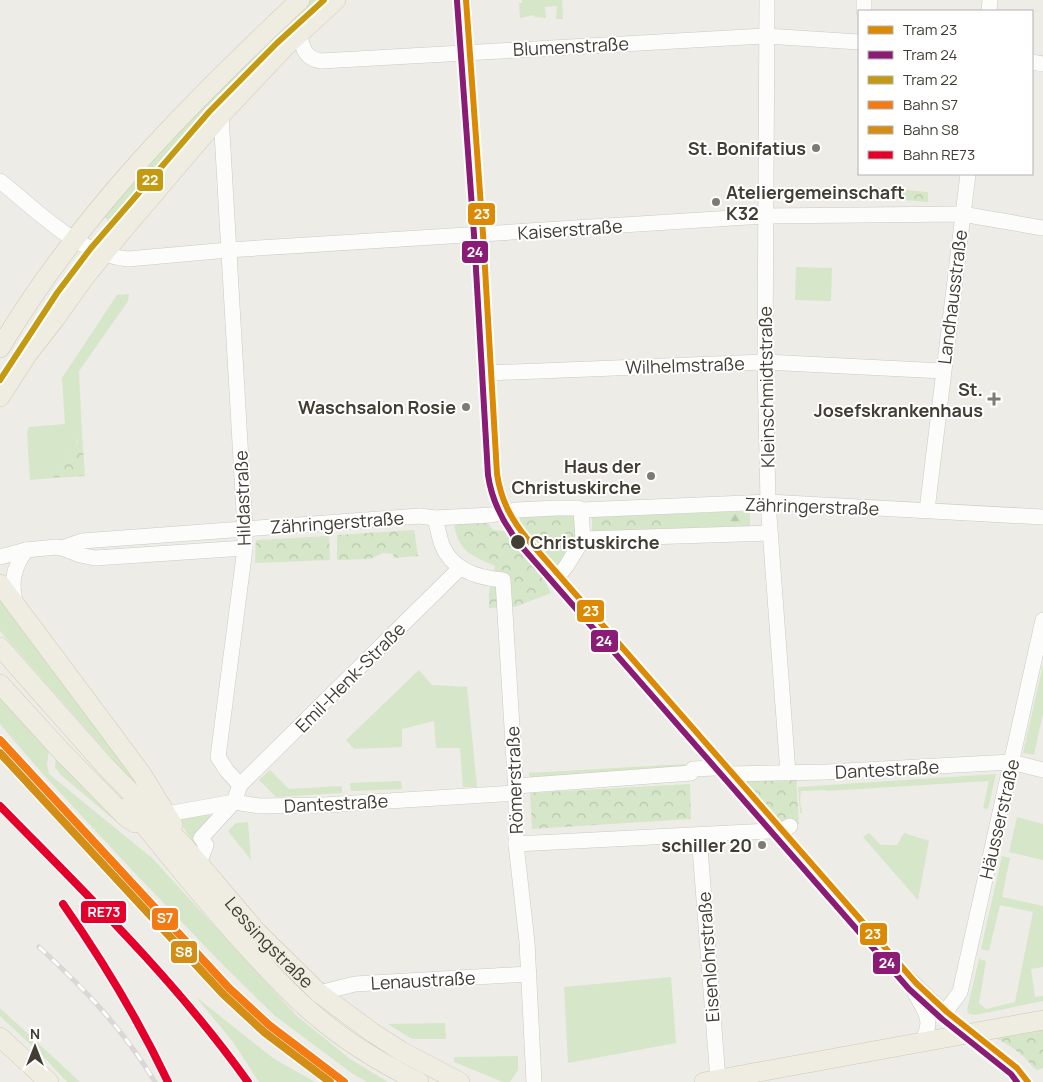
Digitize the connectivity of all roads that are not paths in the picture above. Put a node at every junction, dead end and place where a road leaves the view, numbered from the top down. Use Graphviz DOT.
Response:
graph roads {
  1 [pos="300,0"];
  2 [pos="336,0"];
  3 [pos="463,0"];
  4 [pos="767,0"];
  5 [pos="299,34"];
  6 [pos="766,36"];
  7 [pos="858,42"];
  8 [pos="466,58"];
  9 [pos="221,115"];
  10 [pos="968,175"];
  11 [pos="0,181"];
  12 [pos="962,214"];
  13 [pos="765,216"];
  14 [pos="1043,228"];
  15 [pos="479,235"];
  16 [pos="74,240"];
  17 [pos="228,250"];
  18 [pos="104,254"];
  19 [pos="0,348"];
  20 [pos="765,362"];
  21 [pos="943,371"];
  22 [pos="487,373"];
  23 [pos="0,397"];
  24 [pos="768,502"];
  25 [pos="498,509"];
  26 [pos="582,510"];
  27 [pos="927,510"];
  28 [pos="1043,517"];
  29 [pos="436,518"];
  30 [pos="245,529"];
  31 [pos="769,533"];
  32 [pos="583,539"];
  33 [pos="62,548"];
  34 [pos="245,548"];
  35 [pos="26,550"];
  36 [pos="0,558"];
  37 [pos="460,568"];
  38 [pos="556,578"];
  39 [pos="0,584"];
  40 [pos="16,604"];
  41 [pos="1043,620"];
  42 [pos="1041,639"];
  43 [pos="0,647"];
  44 [pos="0,684"];
  45 [pos="1011,762"];
  46 [pos="107,768"];
  47 [pos="725,769"];
  48 [pos="1043,770"];
  49 [pos="788,772"];
  50 [pos="240,785"];
  51 [pos="516,789"];
  52 [pos="234,802"];
  53 [pos="167,814"];
  54 [pos="784,828"];
  55 [pos="699,834"];
  56 [pos="154,837"];
  57 [pos="516,844"];
  58 [pos="184,846"];
  59 [pos="199,864"];
  60 [pos="528,974"];
  61 [pos="909,980"];
  62 [pos="319,993"];
  63 [pos="298,1000"];
  64 [pos="944,1014"];
  65 [pos="928,1016"];
  66 [pos="1043,1020"];
  67 [pos="958,1036"];
  68 [pos="0,1037"];
  69 [pos="920,1044"];
  70 [pos="711,1081"];
  71 [pos="50,1082"];
  72 [pos="419,1082"];
  73 [pos="460,1082"];
  74 [pos="534,1082"];
  1 -- 16 [label="main road"];
  2 -- 5 [label="main road"];
  3 -- 8 [label="street"];
  4 -- 6 [label="street, Kleinschmidtstraße"];
  5 -- 8 [label="street, Blumenstraße"];
  5 -- 9 [label="main road"];
  6 -- 7 [label="street, Blumenstraße"];
  6 -- 8 [label="street, Blumenstraße"];
  6 -- 13 [label="street, Kleinschmidtstraße"];
  8 -- 15 [label="street"];
  9 -- 17 [label="street, Hildastraße"];
  9 -- 18 [label="main road"];
  10 -- 12 [label="street, Landhausstraße"];
  11 -- 16 [label="street, Kaiserstraße"];
  12 -- 13 [label="street, Kaiserstraße"];
  12 -- 14 [label="street, Kaiserstraße"];
  12 -- 21 [label="street, Landhausstraße"];
  13 -- 15 [label="street, Kaiserstraße"];
  13 -- 20 [label="street, Kleinschmidtstraße"];
  15 -- 17 [label="street, Kaiserstraße"];
  15 -- 22 [label="street"];
  16 -- 18 [label="street, Kaiserstraße"];
  16 -- 19 [label="main road"];
  17 -- 18 [label="street, Kaiserstraße"];
  17 -- 30 [label="street, Hildastraße"];
  18 -- 23 [label="main road"];
  20 -- 21 [label="street, Wilhelmstraße"];
  20 -- 22 [label="street, Wilhelmstraße"];
  20 -- 24 [label="street, Kleinschmidtstraße"];
  21 -- 27 [label="street, Landhausstraße"];
  22 -- 25 [label="street"];
  24 -- 26 [label="street, Zähringerstraße"];
  24 -- 27 [label="street, Zähringerstraße"];
  24 -- 31 [label="street, Kleinschmidtstraße"];
  25 -- 26 [label="street, Zähringerstraße"];
  25 -- 29 [label="street, Zähringerstraße"];
  25 -- 38 [label="street"];
  26 -- 32 [label="street"];
  27 -- 28 [label="street, Zähringerstraße"];
  29 -- 30 [label="street, Zähringerstraße"];
  29 -- 37 [label="street"];
  30 -- 33 [label="street, Zähringerstraße"];
  30 -- 34 [label="street, Hildastraße"];
  31 -- 32 [label="street, Zähringerstraße"];
  31 -- 49 [label="street, Kleinschmidtstraße"];
  32 -- 38 [label="street"];
  33 -- 34 [label="street, Zähringerstraße"];
  33 -- 35 [label="street, Zähringerstraße"];
  34 -- 50 [label="street, Hildastraße"];
  35 -- 36 [label="street, Zähringerstraße"];
  35 -- 40 [label="street"];
  37 -- 50 [label="street, Emil-Henk-Straße"];
  37 -- 51 [label="street, Römerstraße"];
  38 -- 47 [label="street"];
  39 -- 40 [label="main road"];
  40 -- 53 [label="main road"];
  41 -- 42 [label="street, Häusserstraße"];
  42 -- 45 [label="street, Häusserstraße"];
  43 -- 46 [label="main road, Lessingstraße"];
  44 -- 56 [label="main road"];
  45 -- 48 [label="street, Dantestraße"];
  45 -- 49 [label="street, Dantestraße"];
  45 -- 64 [label="street, Häusserstraße"];
  46 -- 56 [label="main road, Lessingstraße"];
  46 -- 58 [label="main road, Lessingstraße"];
  47 -- 49 [label="street, Dantestraße"];
  47 -- 51 [label="street, Dantestraße"];
  47 -- 54 [label="street"];
  50 -- 52 [label="street"];
  51 -- 52 [label="street, Dantestraße"];
  51 -- 57 [label="street, Römerstraße"];
  52 -- 53 [label="street"];
  52 -- 59 [label="street"];
  53 -- 58 [label="main road"];
  54 -- 55 [label="street"];
  54 -- 61 [label="street"];
  55 -- 57 [label="street"];
  55 -- 70 [label="street, Eisenlohrstraße"];
  56 -- 63 [label="main road, Lessingstraße"];
  57 -- 60 [label="street, Römerstraße"];
  58 -- 59 [label="main road, Lessingstraße"];
  59 -- 62 [label="main road, Lessingstraße"];
  60 -- 62 [label="street, Lenaustraße"];
  60 -- 74 [label="street, Römerstraße"];
  61 -- 64 [label="street"];
  61 -- 65 [label="street"];
  62 -- 63 [label="main road"];
  62 -- 73 [label="main road, Lessingstraße"];
  63 -- 72 [label="main road, Lessingstraße"];
  64 -- 67 [label="street"];
  65 -- 67 [label="street"];
  65 -- 69 [label="street"];
  66 -- 67 [label="main road"];
  67 -- 69 [label="main road"];
  68 -- 71 [label="main road"];
  69 -- 70 [label="main road"];
}
